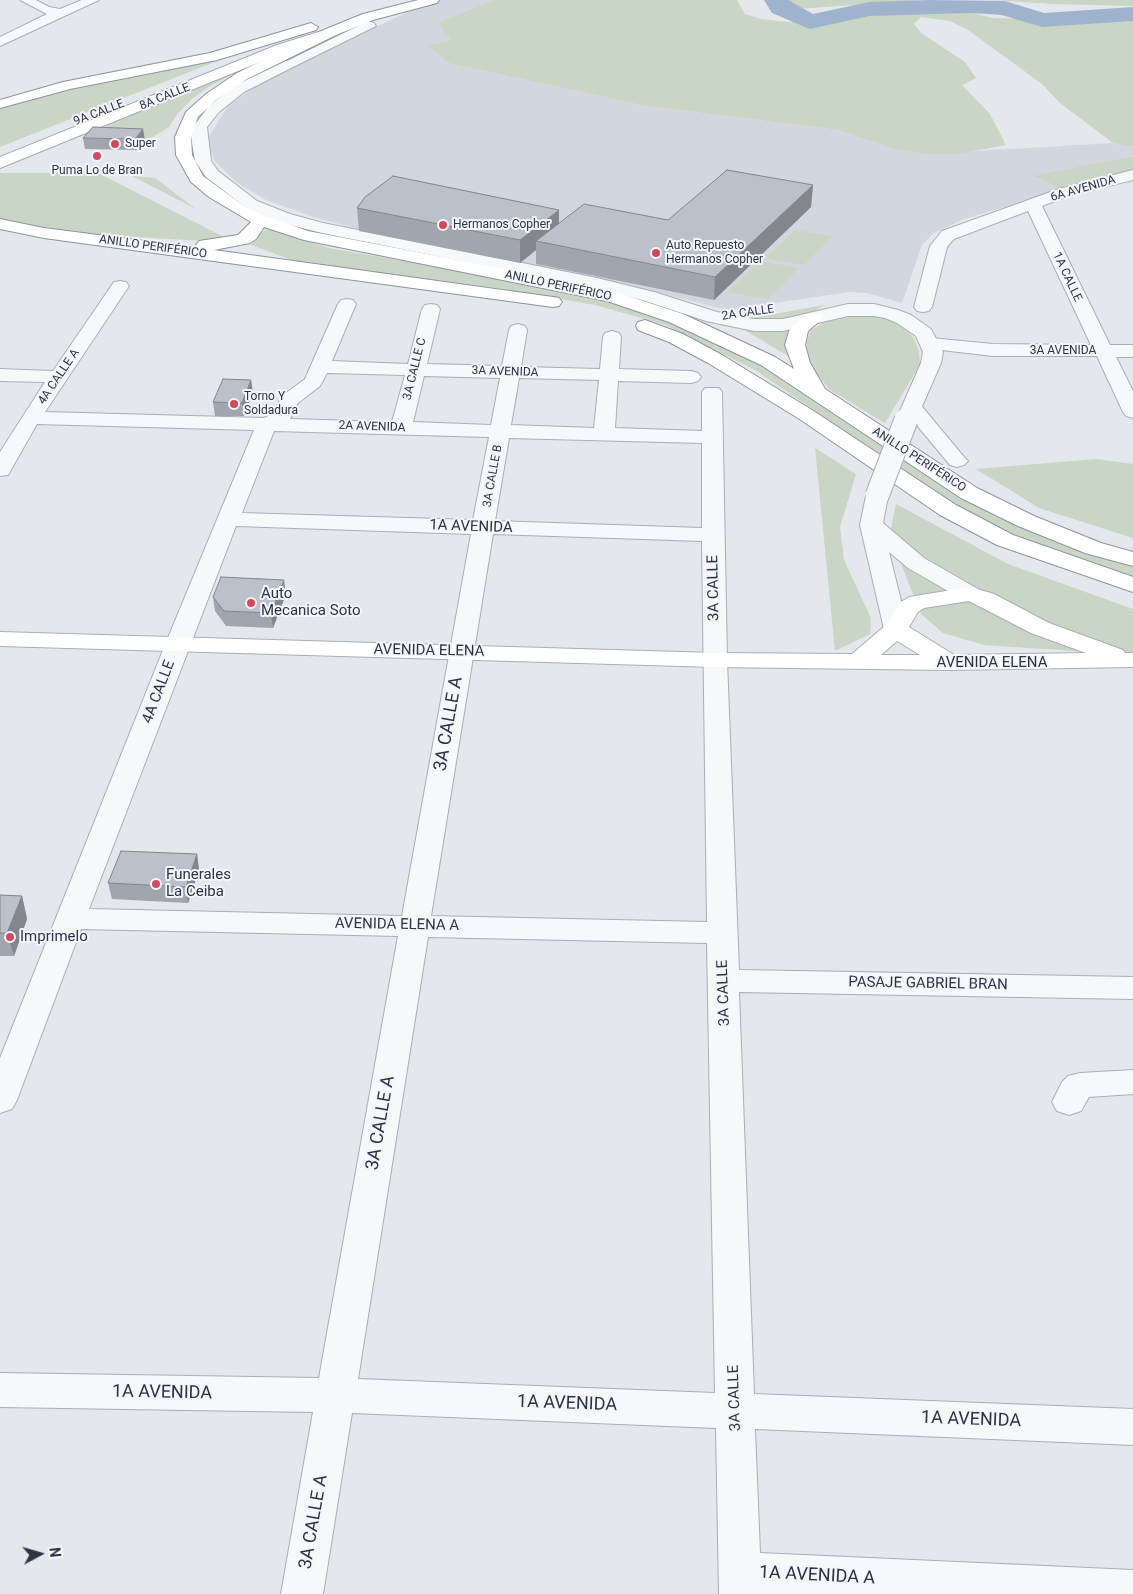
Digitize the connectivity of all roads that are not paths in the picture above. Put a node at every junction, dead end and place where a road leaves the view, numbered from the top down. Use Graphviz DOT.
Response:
graph roads {
  1 [pos="93,0"];
  2 [pos="397,0"];
  3 [pos="433,0"];
  4 [pos="32,2"];
  5 [pos="60,13"];
  6 [pos="362,19"];
  7 [pos="308,28"];
  8 [pos="331,32"];
  9 [pos="0,42"];
  10 [pos="278,63"];
  11 [pos="0,104"];
  12 [pos="0,151"];
  13 [pos="0,163"];
  14 [pos="1133,176"];
  15 [pos="1033,204"];
  16 [pos="260,220"];
  17 [pos="0,224"];
  18 [pos="99,240"];
  19 [pos="236,243"];
  20 [pos="290,266"];
  21 [pos="120,286"];
  22 [pos="347,304"];
  23 [pos="923,307"];
  24 [pos="430,310"];
  25 [pos="713,317"];
  26 [pos="814,318"];
  27 [pos="518,330"];
  28 [pos="612,337"];
  29 [pos="927,339"];
  30 [pos="993,350"];
  31 [pos="1102,351"];
  32 [pos="1133,351"];
  33 [pos="320,367"];
  34 [pos="929,368"];
  35 [pos="414,370"];
  36 [pos="512,372"];
  37 [pos="0,375"];
  38 [pos="609,375"];
  39 [pos="60,377"];
  40 [pos="691,377"];
  41 [pos="712,392"];
  42 [pos="817,392"];
  43 [pos="1133,412"];
  44 [pos="909,414"];
  45 [pos="31,418"];
  46 [pos="266,424"];
  47 [pos="401,428"];
  48 [pos="501,431"];
  49 [pos="604,434"];
  50 [pos="712,437"];
  51 [pos="957,461"];
  52 [pos="0,470"];
  53 [pos="228,519"];
  54 [pos="871,525"];
  55 [pos="484,527"];
  56 [pos="713,535"];
  57 [pos="1133,559"];
  58 [pos="1133,585"];
  59 [pos="970,594"];
  60 [pos="1040,628"];
  61 [pos="896,629"];
  62 [pos="0,640"];
  63 [pos="177,645"];
  64 [pos="461,652"];
  65 [pos="715,660"];
  66 [pos="1130,660"];
  67 [pos="858,662"];
  68 [pos="949,663"];
  69 [pos="1039,663"];
  70 [pos="71,919"];
  71 [pos="415,925"];
  72 [pos="722,933"];
  73 [pos="723,981"];
  74 [pos="1133,988"];
  75 [pos="1133,1082"];
  76 [pos="0,1100"];
  77 [pos="1070,1102"];
  78 [pos="0,1390"];
  79 [pos="335,1396"];
  80 [pos="735,1410"];
  81 [pos="1133,1427"];
  82 [pos="740,1583"];
  83 [pos="1133,1591"];
  84 [pos="302,1594"];
  1 -- 5 [label="street"];
  2 -- 7 [label="main road"];
  3 -- 6 [label="main road, ANILLO PERIFÉRICO"];
  4 -- 5 [label="street"];
  5 -- 9 [label="street"];
  6 -- 8 [label="main road, ANILLO PERIFÉRICO"];
  6 -- 10 [label="street, ANILLO PERIFÉRICO"];
  7 -- 11 [label="main road"];
  7 -- 12 [label="main road, 9A CALLE"];
  8 -- 10 [label="main road, ANILLO PERIFÉRICO"];
  8 -- 13 [label="main road, 8A CALLE"];
  10 -- 16 [label="main road, ANILLO PERIFÉRICO"];
  10 -- 25 [label="street, ANILLO PERIFÉRICO"];
  14 -- 15 [label="street, 6A AVENIDA"];
  15 -- 23 [label="street"];
  15 -- 31 [label="street, 1A CALLE"];
  16 -- 19 [label="main road"];
  16 -- 42 [label="main road, ANILLO PERIFÉRICO"];
  17 -- 18 [label="main road, ANILLO PERIFÉRICO"];
  18 -- 19 [label="main road"];
  18 -- 20 [label="main road, ANILLO PERIFÉRICO"];
  19 -- 20 [label="main road"];
  20 -- 58 [label="main road, ANILLO PERIFÉRICO"];
  21 -- 39 [label="street, 4A CALLE A"];
  22 -- 33 [label="street"];
  24 -- 35 [label="street, 3A CALLE C"];
  25 -- 26 [label="street, 2A CALLE"];
  25 -- 29 [label="street, 2A CALLE"];
  25 -- 42 [label="main road"];
  26 -- 29 [label="street, 2A CALLE"];
  26 -- 42 [label="main road"];
  27 -- 36 [label="street, 3A CALLE B"];
  28 -- 38 [label="street"];
  29 -- 30 [label="street, 3A AVENIDA"];
  29 -- 34 [label="street, 2A CALLE"];
  30 -- 31 [label="street, 3A AVENIDA"];
  30 -- 34 [label="street, 3A AVENIDA"];
  31 -- 32 [label="street, 3A AVENIDA"];
  31 -- 43 [label="street, 1A CALLE"];
  33 -- 35 [label="street, 3A AVENIDA"];
  33 -- 46 [label="street"];
  34 -- 44 [label="street, 2A CALLE"];
  35 -- 36 [label="street, 3A AVENIDA"];
  35 -- 47 [label="street, 3A CALLE C"];
  36 -- 38 [label="street, 3A AVENIDA"];
  36 -- 48 [label="street, 3A CALLE B"];
  37 -- 39 [label="street"];
  38 -- 40 [label="street, 3A AVENIDA"];
  38 -- 49 [label="street"];
  39 -- 45 [label="street, 4A CALLE A"];
  41 -- 50 [label="street, 3A CALLE"];
  42 -- 57 [label="main road, ANILLO PERIFÉRICO"];
  44 -- 51 [label="street"];
  44 -- 54 [label="street, 2A CALLE, bridge"];
  45 -- 46 [label="street, 2A AVENIDA"];
  45 -- 52 [label="street, 4A CALLE A"];
  46 -- 47 [label="street, 2A AVENIDA"];
  46 -- 53 [label="street, 4A CALLE"];
  47 -- 48 [label="street, 2A AVENIDA"];
  48 -- 49 [label="street, 2A AVENIDA"];
  48 -- 55 [label="street, 3A CALLE B"];
  49 -- 50 [label="street, 2A AVENIDA"];
  50 -- 56 [label="street, 3A CALLE"];
  53 -- 55 [label="street, 1A AVENIDA"];
  53 -- 63 [label="street, 4A CALLE"];
  54 -- 59 [label="street"];
  54 -- 61 [label="street, 2A CALLE"];
  55 -- 56 [label="street, 1A AVENIDA"];
  55 -- 64 [label="street, 3A CALLE B"];
  56 -- 65 [label="street, 3A CALLE"];
  59 -- 60 [label="main road, AVENIDA ELENA"];
  59 -- 61 [label="main road, AVENIDA ELENA"];
  60 -- 66 [label="main road, AVENIDA ELENA"];
  60 -- 69 [label="main road"];
  61 -- 67 [label="main road, AVENIDA ELENA"];
  61 -- 68 [label="main road"];
  62 -- 63 [label="main road, AVENIDA ELENA"];
  63 -- 64 [label="main road, AVENIDA ELENA"];
  63 -- 70 [label="street, 4A CALLE"];
  64 -- 65 [label="main road, AVENIDA ELENA"];
  64 -- 71 [label="street, 3A CALLE A"];
  65 -- 67 [label="main road, AVENIDA ELENA"];
  65 -- 72 [label="street, 3A CALLE"];
  66 -- 69 [label="main road, AVENIDA ELENA"];
  67 -- 68 [label="main road, AVENIDA ELENA"];
  68 -- 69 [label="main road, AVENIDA ELENA"];
  70 -- 71 [label="street, AVENIDA ELENA A"];
  70 -- 76 [label="street, 4A CALLE"];
  71 -- 72 [label="street, AVENIDA ELENA A"];
  71 -- 79 [label="street, 3A CALLE A"];
  72 -- 73 [label="street, 3A CALLE"];
  73 -- 74 [label="street, PASAJE GABRIEL BRAN"];
  73 -- 80 [label="street, 3A CALLE"];
  75 -- 77 [label="street"];
  78 -- 79 [label="street, 1A AVENIDA"];
  79 -- 80 [label="street, 1A AVENIDA"];
  79 -- 84 [label="street, 3A CALLE A"];
  80 -- 81 [label="street, 1A AVENIDA"];
  80 -- 82 [label="street, 3A CALLE"];
  82 -- 83 [label="street, 1A AVENIDA A"];
}
